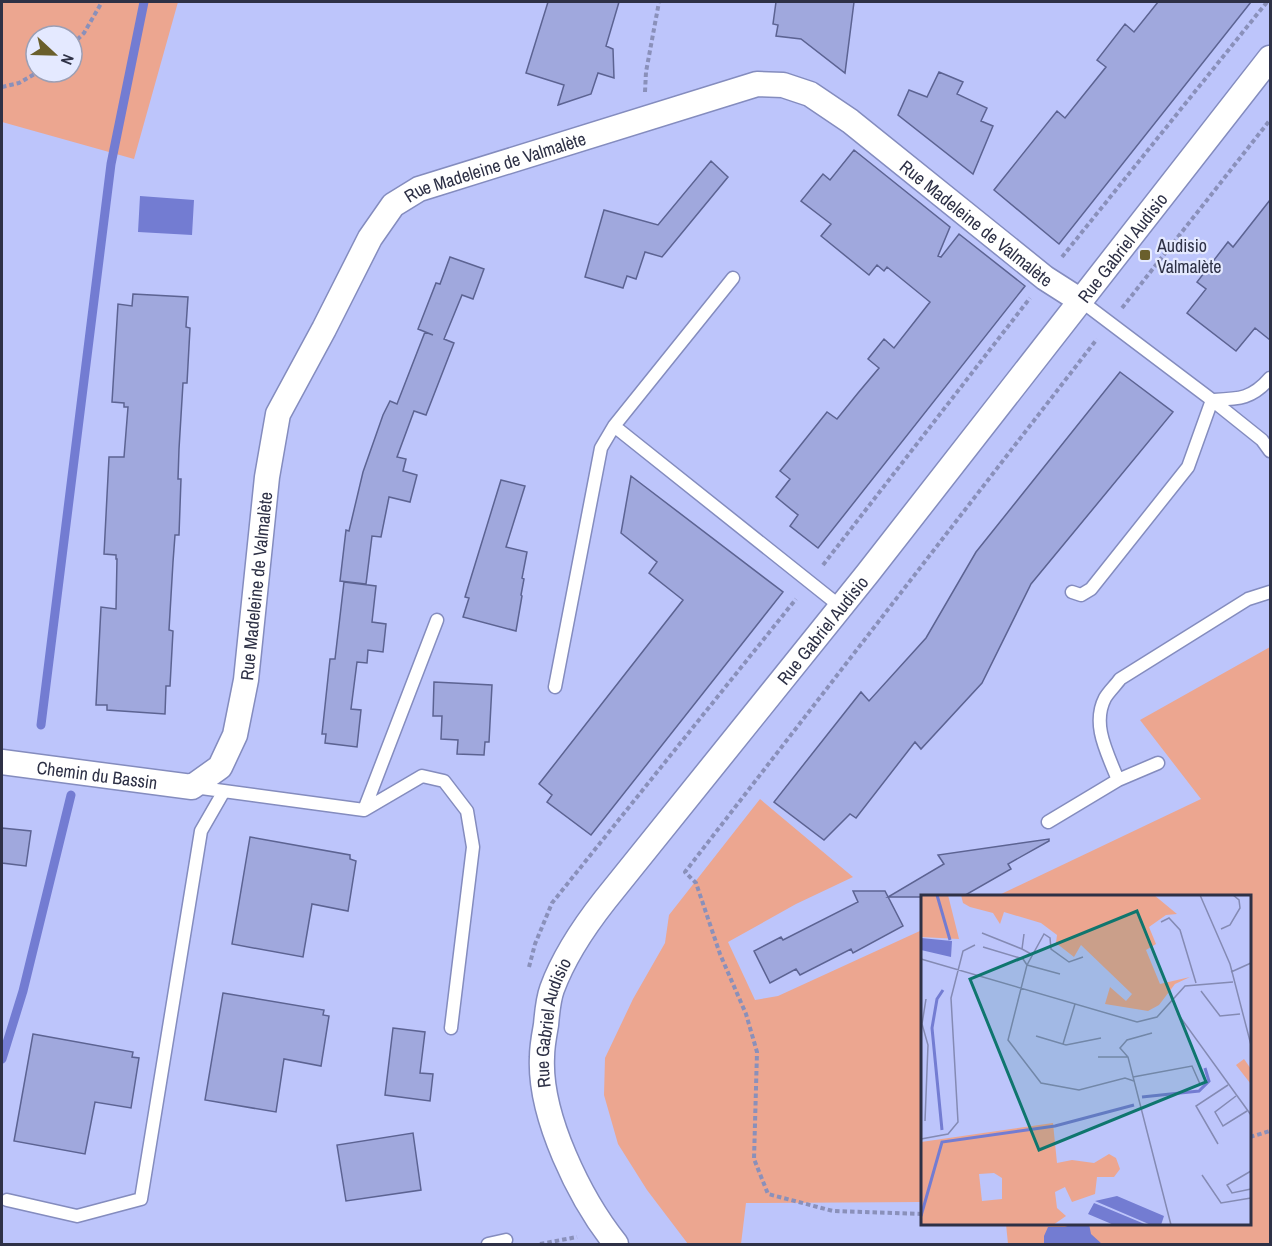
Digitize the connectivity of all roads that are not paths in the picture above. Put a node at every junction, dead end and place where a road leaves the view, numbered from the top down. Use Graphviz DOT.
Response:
graph roads {
  1 [pos="1270,58"];
  2 [pos="733,278"];
  3 [pos="1082,301"];
  4 [pos="1270,378"];
  5 [pos="1212,400"];
  6 [pos="614,426"];
  7 [pos="1270,451"];
  8 [pos="1072,592"];
  9 [pos="1270,592"];
  10 [pos="841,607"];
  11 [pos="437,620"];
  12 [pos="555,687"];
  13 [pos="2,762"];
  14 [pos="1158,763"];
  15 [pos="1118,780"];
  16 [pos="192,787"];
  17 [pos="224,791"];
  18 [pos="364,810"];
  19 [pos="1048,822"];
  20 [pos="452,1028"];
  21 [pos="7,1200"];
  22 [pos="611,1238"];
  23 [pos="506,1240"];
  24 [pos="489,1245"];
  1 -- 3 [label="street, Rue Gabriel Audisio"];
  2 -- 6 [label="lane"];
  3 -- 5 [label="lane"];
  3 -- 10 [label="street, Rue Gabriel Audisio"];
  3 -- 16 [label="street, Rue Madeleine de Valmalète"];
  4 -- 5 [label="lane"];
  5 -- 7 [label="lane"];
  5 -- 8 [label="lane"];
  6 -- 10 [label="lane"];
  6 -- 12 [label="lane"];
  9 -- 15 [label="lane"];
  10 -- 22 [label="street, Rue Gabriel Audisio"];
  11 -- 18 [label="lane"];
  13 -- 16 [label="street, Chemin du Bassin"];
  14 -- 15 [label="lane"];
  15 -- 19 [label="lane"];
  16 -- 17 [label="lane"];
  17 -- 18 [label="lane"];
  17 -- 21 [label="lane"];
  18 -- 20 [label="lane"];
  23 -- 24 [label="lane"];
}
